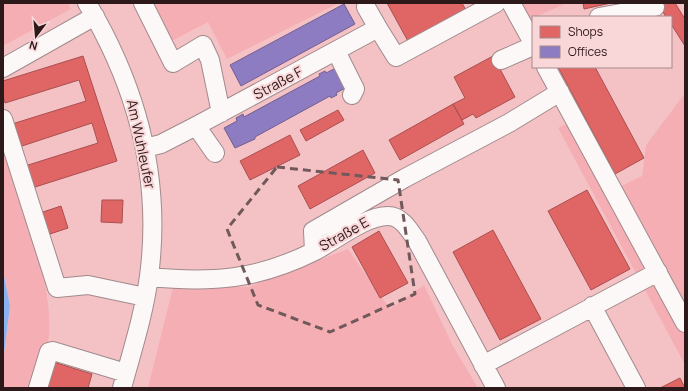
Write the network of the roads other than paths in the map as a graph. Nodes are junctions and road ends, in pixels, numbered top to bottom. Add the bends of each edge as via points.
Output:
1 (143, 3) edge
2 (511, 3) edge
3 (486, 5) edge
4 (366, 7) dead end
5 (655, 7) dead end
6 (91, 10) edge
7 (605, 16) edge
8 (378, 28) junction
9 (532, 38) edge
10 (336, 51) junction
11 (501, 60) dead end
12 (3, 68) edge
13 (547, 68) edge
14 (560, 92) junction
15 (352, 95) dead end
16 (221, 113) junction
17 (3, 119) edge
18 (196, 126) junction
19 (145, 148) junction
20 (215, 153) dead end
21 (314, 251) junction
22 (658, 272) junction
23 (149, 276) junction
24 (146, 297) junction
25 (592, 306) junction
26 (685, 323) edge
27 (484, 365) junction
28 (124, 380) edge
29 (38, 388) edge
30 (496, 388) edge
31 (636, 388) edge

1 - 16 street via 173,63 204,45 210,60
2 - 9 street
3 - 8 street via 396,57
4 - 8 street
5 - 7 street
6 - 12 street
6 - 19 street, Am Wuhleufer via 126,81
8 - 10 street, Straße F
9 - 11 street
10 - 15 street via 355,89
10 - 16 street, Straße F
13 - 14 street
14 - 21 street via 313,231
14 - 22 street
16 - 18 street, Straße F
17 - 24 street via 57,288 88,285
18 - 19 street, Straße F via 161,144
18 - 20 street
19 - 23 street, Am Wuhleufer via 152,188
21 - 23 street, Straße E via 271,270 246,276 214,280
21 - 27 street, Straße E via 373,218 390,216 403,222 417,241
22 - 25 street
22 - 26 street
23 - 24 street, Am Wuhleufer
24 - 28 street, Am Wuhleufer
25 - 27 street
25 - 31 street
27 - 30 street, Straße E
28 - 29 street via 53,351 49,352

